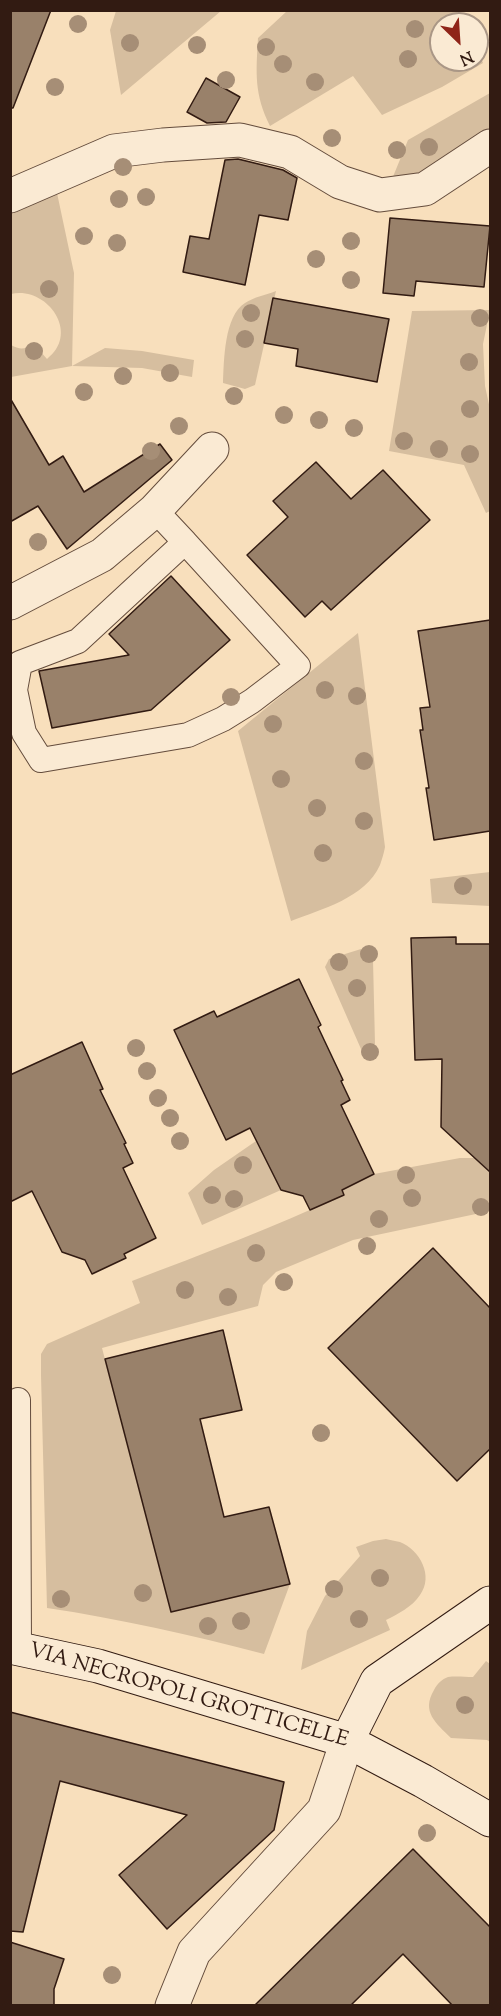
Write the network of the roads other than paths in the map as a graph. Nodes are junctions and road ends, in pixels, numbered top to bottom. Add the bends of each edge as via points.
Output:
1 (490, 146) edge
2 (10, 196) edge
3 (212, 449) dead end
4 (155, 510) junction
5 (185, 542) junction
6 (10, 603) edge
7 (18, 1400) dead end
8 (15, 1564) edge
9 (490, 1603) edge
10 (15, 1648) edge
11 (347, 1741) junction
12 (490, 1820) edge
13 (172, 2006) edge

1 - 2 street via 425,189 380,195 340,182 290,152 240,140 114,151
3 - 4 street
4 - 5 lane
4 - 6 street via 102,555
5 - 5 lane via 298,666 223,719 188,735 41,760 24,734 15,690 20,663 78,641
7 - 8 lane
8 - 10 lane
9 - 11 street via 377,1681
10 - 11 street, VIA NECROPOLI GROTTICELLE via 98,1666
11 - 12 street, VIA NECROPOLI GROTTICELLE
11 - 13 street via 324,1810 194,1952

